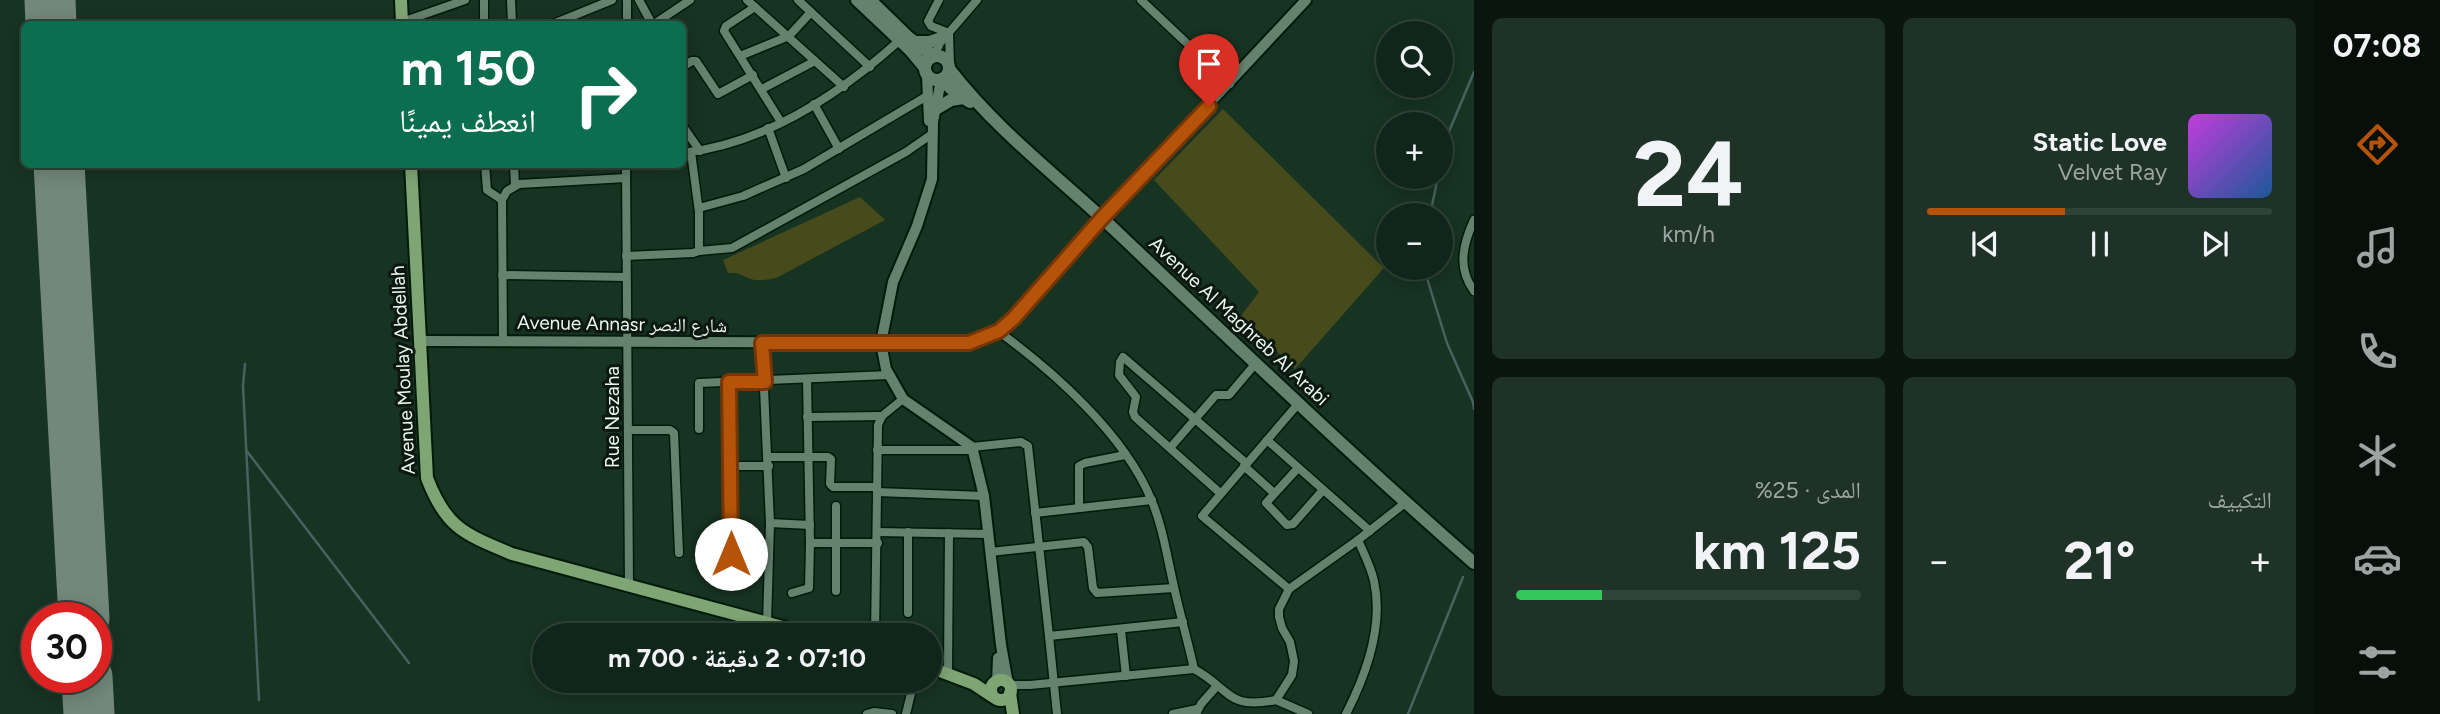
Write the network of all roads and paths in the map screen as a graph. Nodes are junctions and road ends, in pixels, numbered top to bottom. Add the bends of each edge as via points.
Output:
1 (401, 0) edge
2 (465, 0) edge
3 (484, 0) edge
4 (512, 0) edge
5 (612, 0) edge
6 (627, 0) edge
7 (639, 0) edge
8 (690, 0) edge
9 (747, 0) edge
10 (798, 0) edge
11 (857, 0) edge
12 (871, 0) edge
13 (939, 0) edge
14 (977, 0) edge
15 (1141, 0) edge
16 (1306, 0) edge
17 (755, 7) junction
18 (811, 12) junction
19 (402, 21) edge
20 (407, 21) edge
21 (484, 21) edge
22 (512, 21) edge
23 (560, 21) edge
24 (627, 21) edge
25 (651, 21) edge
26 (658, 21) edge
27 (947, 35) junction
28 (789, 36) junction
29 (900, 40) junction
30 (914, 42) junction
31 (740, 56) junction
32 (815, 61) junction
33 (930, 64) junction
34 (686, 65) edge
35 (870, 66) junction
36 (945, 74) junction
37 (753, 75) junction
38 (1230, 84) junction
39 (844, 87) junction
40 (762, 89) junction
41 (926, 96) junction
42 (963, 98) junction
43 (814, 104) junction
44 (979, 106) junction
45 (934, 110) junction
46 (781, 122) junction
47 (768, 128) junction
48 (932, 134) junction
49 (839, 149) junction
50 (691, 152) edge
51 (411, 168) edge
52 (485, 168) edge
53 (514, 168) edge
54 (626, 168) edge
55 (626, 178) junction
56 (786, 178) junction
57 (515, 185) junction
58 (502, 200) junction
59 (699, 208) junction
60 (1102, 218) junction
61 (1474, 220) edge
62 (699, 251) junction
63 (626, 256) junction
64 (502, 275) junction
65 (626, 277) junction
66 (1474, 291) edge
67 (999, 331) junction
68 (503, 340) junction
69 (421, 341) junction
70 (628, 342) junction
71 (762, 343) junction
72 (881, 343) junction
73 (1256, 363) junction
74 (889, 375) junction
75 (807, 379) junction
76 (729, 382) junction
77 (765, 382) junction
78 (903, 398) junction
79 (1298, 404) junction
80 (882, 416) junction
81 (807, 417) junction
82 (1196, 419) junction
83 (699, 429) dead end
84 (628, 430) junction
85 (1267, 440) junction
86 (972, 449) junction
87 (1170, 449) junction
88 (877, 450) junction
89 (1125, 455) junction
90 (807, 457) junction
91 (769, 461) junction
92 (1245, 464) junction
93 (731, 466) junction
94 (1298, 468) junction
95 (877, 489) junction
96 (1323, 490) junction
97 (1220, 493) junction
98 (1274, 493) junction
99 (984, 496) junction
100 (1152, 500) junction
101 (1405, 503) junction
102 (836, 506) dead end
103 (1079, 508) junction
104 (1035, 513) junction
105 (771, 523) junction
106 (810, 524) junction
107 (1370, 531) junction
108 (877, 532) junction
109 (908, 532) junction
110 (949, 533) junction
111 (988, 534) junction
112 (1358, 540) junction
113 (810, 543) junction
114 (836, 543) junction
115 (878, 543) junction
116 (1040, 547) junction
117 (990, 552) junction
118 (679, 554) dead end
119 (769, 558) junction
120 (1474, 564) edge
121 (629, 586) junction
122 (1174, 588) junction
123 (1289, 589) junction
124 (836, 591) dead end
125 (793, 593) dead end
126 (908, 613) dead end
127 (1183, 622) junction
128 (767, 623) joint
129 (875, 623) edge
130 (1121, 630) junction
131 (1049, 636) junction
132 (1194, 669) junction
133 (942, 671) edge
134 (951, 674) junction
135 (1126, 676) junction
136 (1054, 683) junction
137 (1005, 686) junction
138 (1216, 687) junction
139 (911, 693) edge
140 (994, 697) junction
141 (1276, 700) junction
142 (1196, 712) edge
143 (867, 714) edge
144 (892, 714) edge
145 (906, 714) edge
146 (1003, 714) edge
147 (1013, 714) edge
148 (1057, 714) edge
149 (1173, 714) edge
150 (1308, 714) edge
151 (1346, 714) edge

1 - 19 main road
2 - 20 street
3 - 21 street
4 - 22 street
5 - 23 street
6 - 24 street
7 - 25 street
8 - 26 street
9 - 17 street
10 - 18 street
11 - 29 main road
12 - 30 main road
13 - 27 street via 928,21
14 - 27 street
15 - 38 street
16 - 38 street, Avenue Annasr شارع النصر
17 - 28 street
17 - 31 street via 724,29
18 - 28 street
18 - 35 street
27 - 30 main road via 930,43
27 - 33 street
27 - 36 street
28 - 31 street
28 - 32 street
29 - 33 main road
29 - 35 street
30 - 33 main road
31 - 37 street
32 - 39 street
32 - 40 street
33 - 36 main road via 933,80
33 - 36 main road via 942,57
33 - 41 street
34 - 37 street via 696,61 718,94
35 - 39 street
36 - 42 main road, Avenue Al Maghreb Al Arabi
36 - 44 main road, Avenue Al Maghreb Al Arabi
36 - 45 street
37 - 40 street
38 - 60 street, Avenue Annasr شارع النصر
39 - 43 street
40 - 46 street
41 - 48 street
41 - 49 street
42 - 44 main road, Avenue Al Maghreb Al Arabi
42 - 45 main road
43 - 46 street
43 - 49 street
44 - 60 main road, Avenue Al Maghreb Al Arabi
45 - 48 street
46 - 47 street
47 - 50 street
47 - 56 street
48 - 62 street via 732,248
48 - 72 street via 932,178 926,203 892,282
49 - 56 street
50 - 59 street
51 - 69 main road, Avenue Moulay Abdellah
52 - 58 street via 486,190
53 - 57 street
54 - 55 street, Rue Nezaha
55 - 57 street
55 - 63 street, Rue Nezaha
56 - 59 street
57 - 58 street
58 - 64 street
59 - 62 street
60 - 67 street, Avenue Annasr شارع النصر
60 - 73 main road, Avenue Al Maghreb Al Arabi
61 - 66 street via 1464,242 1462,267
62 - 63 street
63 - 65 street, Rue Nezaha
64 - 65 street
64 - 68 street
65 - 70 street, Rue Nezaha
67 - 72 street, Avenue Annasr شارع النصر via 969,343
67 - 89 street via 1062,382
68 - 69 street, Avenue Annasr شارع النصر
68 - 70 street, Avenue Annasr شارع النصر
69 - 121 main road, Avenue Moulay Abdellah via 427,478 435,500 451,522 468,535 512,554
70 - 71 street, Avenue Annasr شارع النصر
70 - 84 street, Rue Nezaha
71 - 72 street, Avenue Annasr شارع النصر
71 - 77 street
72 - 74 street
73 - 79 main road, Avenue Al Maghreb Al Arabi
73 - 82 street via 1228,395 1216,395
74 - 75 street
74 - 78 street
75 - 77 street
75 - 81 street
76 - 77 street
76 - 83 street via 697,385
76 - 93 street
77 - 91 street
78 - 80 street
78 - 86 street
79 - 85 street
79 - 101 main road, Avenue Al Maghreb Al Arabi
80 - 81 street
80 - 88 street
81 - 90 street
82 - 87 street
82 - 87 street via 1123,357 1119,375 1136,397 1134,414
82 - 92 street
84 - 118 street via 674,433
84 - 121 street, Rue Nezaha
85 - 92 street
85 - 94 street
86 - 88 street
86 - 99 street
86 - 104 street via 1026,444
87 - 97 street
88 - 95 street
89 - 100 street
89 - 103 street via 1079,466
90 - 91 street
90 - 95 street via 830,458 833,487
90 - 106 street
91 - 93 street
91 - 105 street
92 - 97 street
92 - 98 street
93 - 119 street via 731,555
94 - 96 street
94 - 98 street
95 - 99 street
95 - 108 street
96 - 98 street via 1289,526 1266,505
96 - 107 street
97 - 123 street via 1204,512 1204,519
99 - 111 street
100 - 103 street
100 - 122 street
101 - 107 street
101 - 120 main road, Avenue Al Maghreb Al Arabi
102 - 114 street
103 - 104 street
104 - 116 street
105 - 106 street
105 - 119 street
106 - 113 street
107 - 112 street
108 - 109 street
108 - 115 street
109 - 110 street
109 - 126 street
110 - 111 street
110 - 134 street
111 - 117 street
112 - 123 street
112 - 151 street via 1374,581 1377,610 1369,660
113 - 114 street
113 - 125 street via 808,588
114 - 115 street
114 - 124 street
115 - 129 street
116 - 117 street
116 - 122 street via 1086,543 1097,593
116 - 131 street
117 - 137 street
119 - 128 street
121 - 128 main road, Avenue Moulay Abdellah
122 - 127 street
123 - 141 street via 1279,617 1294,661 1292,675
127 - 130 street
127 - 132 street
130 - 131 street
130 - 135 street
131 - 136 street
132 - 135 street
132 - 138 street
133 - 134 main road
134 - 137 main road via 973,675
134 - 140 main road
135 - 136 street
136 - 137 street
136 - 148 street
137 - 140 main road via 1004,699
137 - 147 main road
138 - 141 street via 1247,703
138 - 142 street
139 - 145 street
140 - 146 main road
141 - 150 street
142 - 149 street
143 - 144 street

